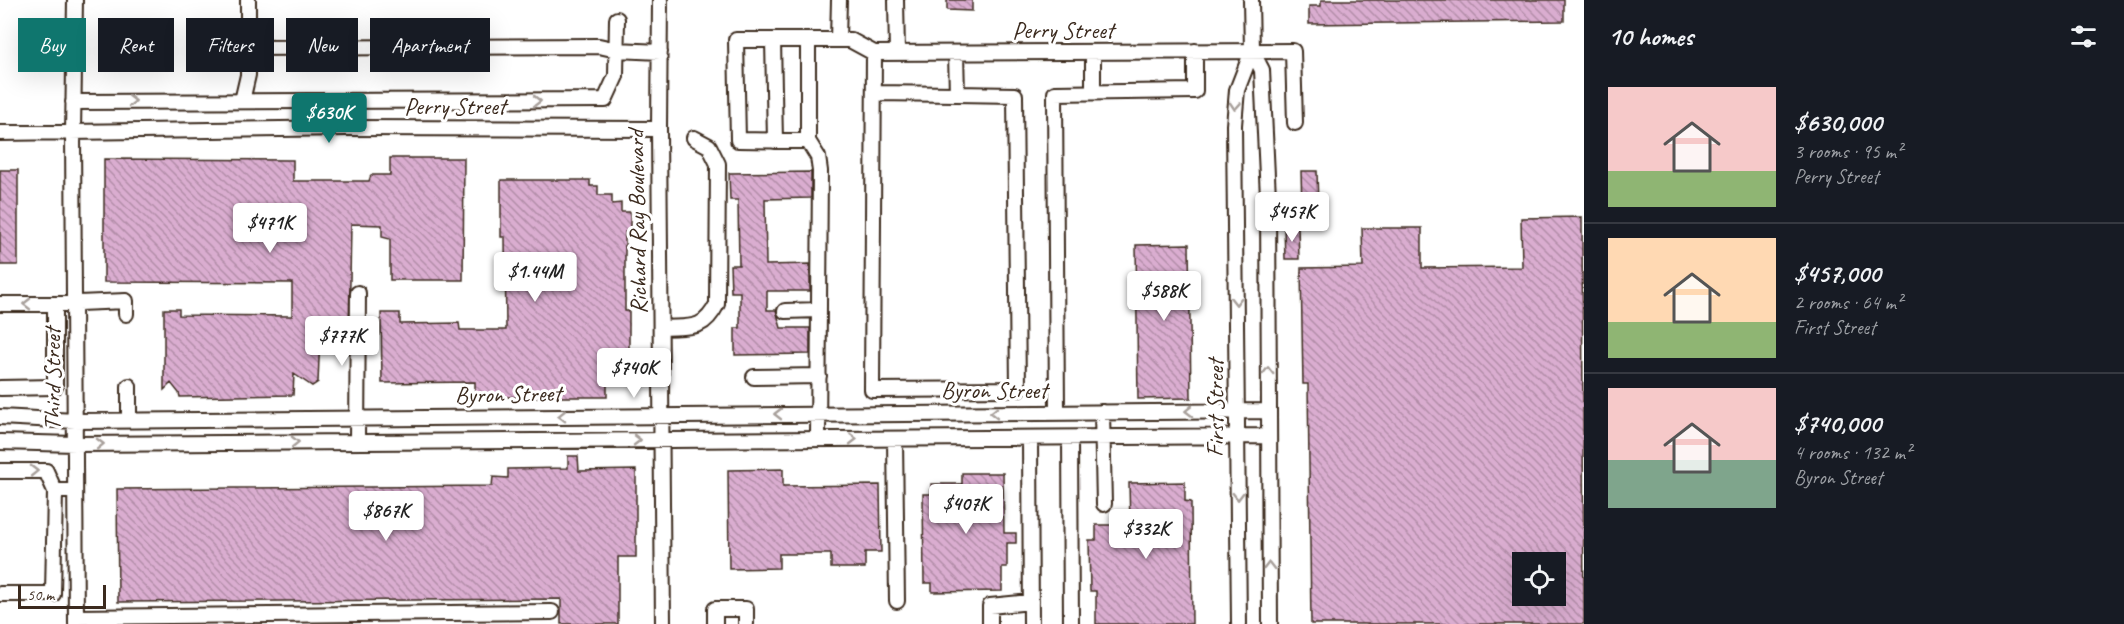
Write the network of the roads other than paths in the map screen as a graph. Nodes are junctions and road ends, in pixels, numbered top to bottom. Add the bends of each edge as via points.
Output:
1 (75, 0) edge
2 (248, 0) edge
3 (660, 0) edge
4 (839, 0) edge
5 (896, 0) edge
6 (1251, 0) edge
7 (248, 18) edge
8 (617, 19) dead end
9 (773, 40) junction
10 (808, 40) junction
11 (837, 40) junction
12 (274, 48) edge
13 (616, 50) junction
14 (1195, 51) junction
15 (1252, 51) junction
16 (660, 52) junction
17 (1093, 52) junction
18 (874, 53) junction
19 (897, 53) junction
20 (956, 53) junction
21 (248, 72) edge
22 (1093, 92) junction
23 (874, 93) junction
24 (957, 94) junction
25 (242, 101) junction
26 (73, 102) junction
27 (1295, 123) dead end
28 (658, 129) junction
29 (0, 133) edge
30 (73, 133) junction
31 (694, 138) dead end
32 (775, 141) junction
33 (808, 141) junction
34 (358, 292) dead end
35 (74, 302) junction
36 (0, 304) edge
37 (55, 304) junction
38 (819, 310) junction
39 (785, 311) dead end
40 (126, 314) dead end
41 (661, 328) junction
42 (753, 376) dead end
43 (819, 376) junction
44 (129, 386) dead end
45 (0, 388) edge
46 (1238, 411) junction
47 (1268, 411) junction
48 (1057, 412) junction
49 (1102, 412) junction
50 (818, 414) junction
51 (910, 414) junction
52 (662, 415) junction
53 (0, 417) edge
54 (499, 417) junction
55 (357, 418) junction
56 (136, 420) junction
57 (75, 421) junction
58 (1268, 436) junction
59 (1237, 437) junction
60 (911, 438) junction
61 (1030, 438) junction
62 (1070, 438) junction
63 (1103, 438) junction
64 (818, 439) junction
65 (895, 439) junction
66 (662, 440) junction
67 (357, 441) junction
68 (499, 441) junction
69 (0, 442) edge
70 (75, 444) junction
71 (143, 444) junction
72 (0, 471) edge
73 (55, 491) junction
74 (75, 491) junction
75 (1104, 504) dead end
76 (0, 594) edge
77 (897, 601) dead end
78 (1031, 602) junction
79 (552, 612) dead end
80 (76, 621) edge
81 (663, 624) edge
82 (715, 624) edge
83 (746, 624) edge
84 (990, 624) edge
85 (1031, 624) edge
86 (1071, 624) edge
87 (1239, 624) edge
88 (1270, 624) edge

1 - 26 street, Third Street
2 - 7 street
3 - 16 street, Richard Ray Boulevard
4 - 11 street
5 - 19 street
6 - 15 street, First Street
8 - 13 street
9 - 10 street
9 - 32 street
9 - 32 street via 736,40 738,140
10 - 11 street
10 - 33 street
11 - 18 street via 850,40
12 - 13 street via 599,46
13 - 16 street
25 -> 13 street via 605,100 616,76
14 - 15 street, Perry Street
14 - 17 street, Perry Street
14 - 22 street via 1195,91
15 - 27 street, Perry Street via 1293,51
15 -> 46 street, First Street via 1237,90 1234,125
47 -> 15 street, First Street via 1268,197 1262,70
16 - 28 street, Richard Ray Boulevard
17 - 20 street, Perry Street
17 - 22 street
18 - 19 street, Perry Street
18 - 23 street
19 - 20 street, Perry Street
20 - 24 street
21 - 25 street
22 - 48 street via 1055,93
23 - 24 street
23 - 24 street via 872,390 1018,389 1015,94
26 -> 25 street
26 - 30 street, Third Street
28 - 30 street, Perry Street via 346,128
28 - 41 street, Richard Ray Boulevard
29 - 30 street, Perry Street
30 - 35 street, Third Street
31 - 41 street via 709,146 718,164 717,304 709,320 696,326
32 - 33 street
33 - 38 street via 818,157 820,171
34 - 55 street
35 - 37 street
35 - 40 street via 126,301
35 - 57 street, Third Street
37 -> 36 street
37 - 45 street via 55,387
38 - 39 street
38 - 43 street
41 - 52 street, Richard Ray Boulevard
42 - 43 street
43 - 50 street
44 - 56 street
46 - 47 street, Byron Street
46 -> 49 street, Byron Street
46 - 59 street, First Street
47 - 58 street, First Street
48 - 49 street, Byron Street
48 -> 51 street, Byron Street
49 - 63 street
50 - 51 street, Byron Street
50 -> 52 street, Byron Street
50 - 64 street
51 - 60 street
52 -> 54 street, Byron Street
52 - 66 street, Richard Ray Boulevard
53 - 57 street, Byron Street
54 - 55 street, Byron Street
54 - 68 street
55 - 56 street, Byron Street
55 - 67 street
56 - 57 street, Byron Street
56 - 71 street
57 - 70 street, Third Street
58 - 59 street, Byron Street
88 -> 58 street, First Street
59 - 63 street, Byron Street
59 -> 87 street, First Street
60 - 61 street, Byron Street
60 - 65 street, Byron Street
61 - 62 street, Byron Street
61 - 78 street
62 - 63 street, Byron Street
62 - 86 street
63 - 75 street
64 -> 65 street, Byron Street
64 - 66 street, Byron Street
65 - 77 street
68 -> 66 street, Byron Street
66 - 81 street, Richard Ray Boulevard
67 - 68 street, Byron Street
71 -> 67 street, Byron Street
69 - 70 street, Byron Street
70 -> 71 street, Byron Street
70 - 74 street, Third Street
72 -> 73 street via 46,471
73 - 74 street
73 - 76 street via 53,594
74 - 80 street, Third Street
78 - 84 street via 990,606
78 - 85 street
79 - 80 street
82 - 83 street via 715,609 746,609

